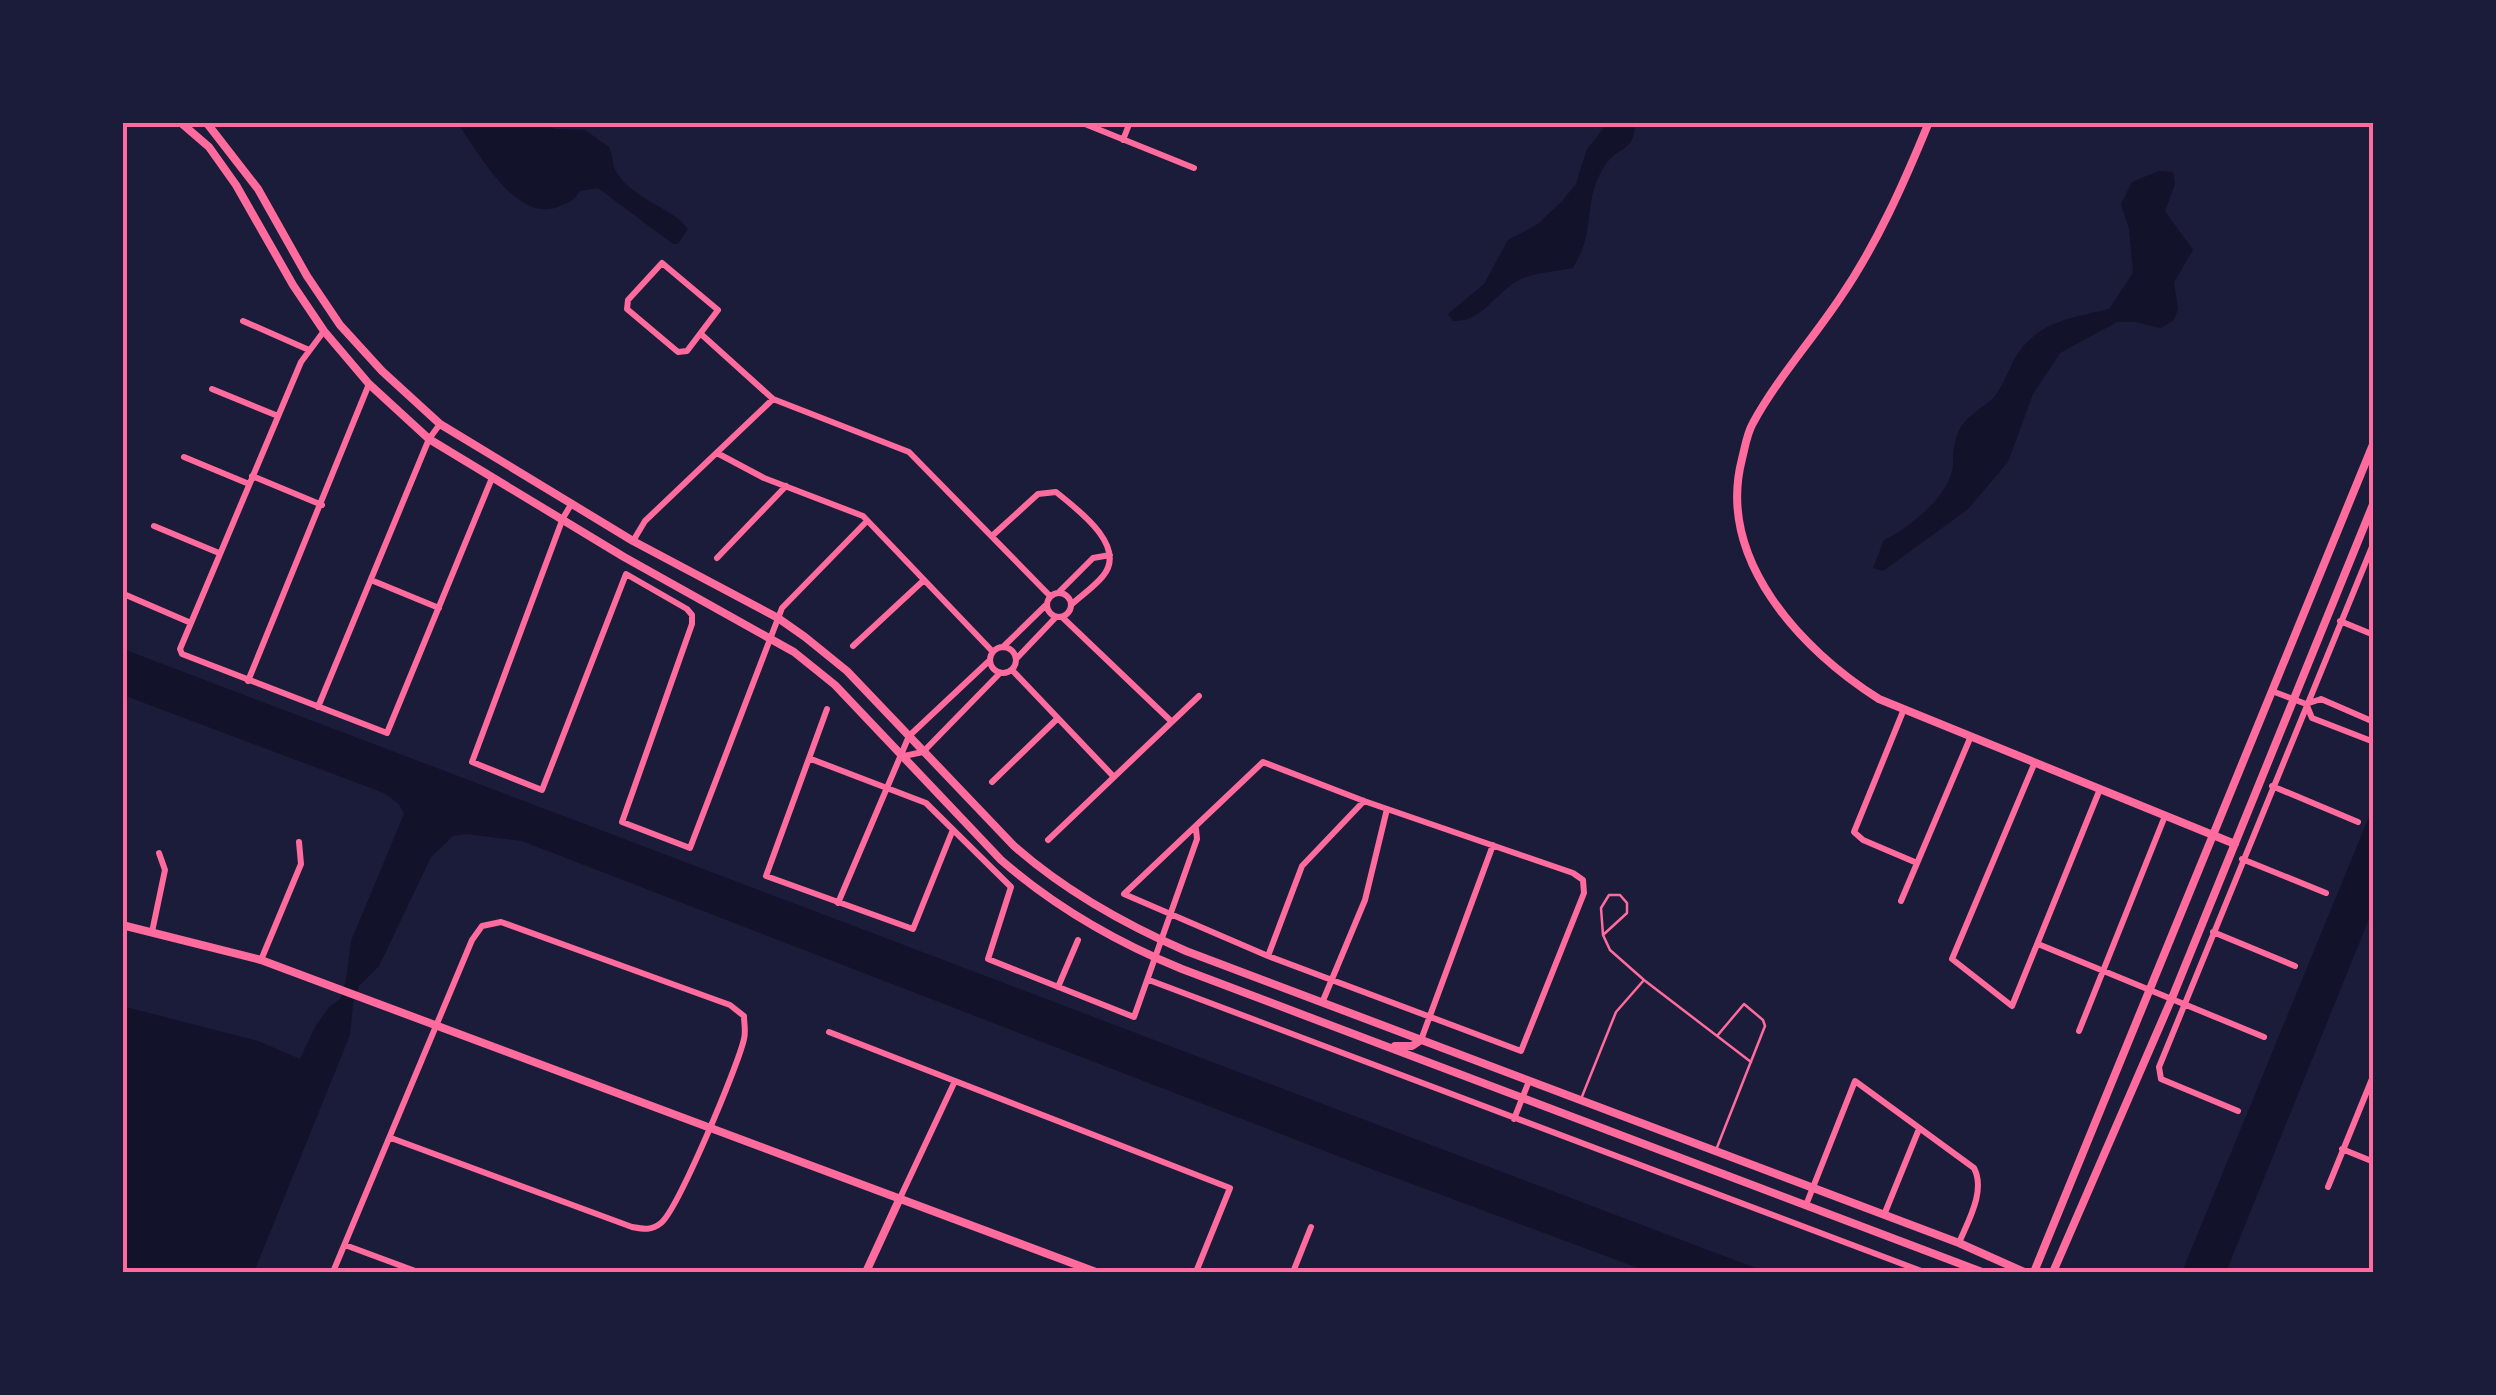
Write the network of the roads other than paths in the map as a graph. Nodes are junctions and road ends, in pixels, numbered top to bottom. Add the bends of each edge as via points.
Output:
1 (180, 122) edge
2 (206, 122) edge
3 (1080, 122) edge
4 (1130, 122) edge
5 (1928, 122) edge
6 (1123, 140) junction
7 (1194, 168) dead end
8 (243, 321) dead end
9 (324, 332) junction
10 (701, 334) junction
11 (308, 350) junction
12 (369, 384) junction
13 (212, 389) dead end
14 (773, 399) junction
15 (278, 416) junction
16 (440, 424) junction
17 (429, 439) junction
18 (2374, 442) edge
19 (717, 453) junction
20 (184, 457) dead end
21 (492, 478) junction
22 (250, 480) junction
23 (786, 486) junction
24 (573, 502) junction
25 (2374, 502) edge
26 (322, 505) junction
27 (563, 518) junction
28 (868, 521) junction
29 (154, 526) dead end
30 (992, 536) junction
31 (633, 540) junction
32 (2373, 547) edge
33 (220, 553) junction
34 (1110, 555) junction
35 (717, 558) dead end
36 (371, 580) junction
37 (924, 580) junction
38 (126, 594) dead end
39 (1052, 597) junction
40 (1072, 604) junction
41 (439, 608) junction
42 (1059, 617) junction
43 (778, 618) junction
44 (2340, 621) junction
45 (191, 622) junction
46 (2374, 635) edge
47 (770, 637) junction
48 (853, 646) dead end
49 (1003, 648) junction
50 (992, 656) junction
51 (1016, 659) junction
52 (1012, 670) junction
53 (1000, 673) junction
54 (248, 681) junction
55 (2272, 690) junction
56 (1199, 696) dead end
57 (2293, 700) junction
58 (2306, 704) junction
59 (318, 707) junction
60 (828, 709) dead end
61 (1904, 709) junction
62 (1057, 719) junction
63 (1172, 722) junction
64 (2374, 722) edge
65 (909, 736) junction
66 (1971, 736) junction
67 (2374, 742) edge
68 (924, 752) junction
69 (902, 756) junction
70 (811, 760) junction
71 (2035, 762) junction
72 (1114, 778) junction
73 (992, 782) dead end
74 (2272, 786) junction
75 (885, 787) junction
76 (2100, 789) junction
77 (1364, 802) junction
78 (1387, 809) junction
79 (2165, 816) junction
80 (2358, 822) dead end
81 (1196, 829) junction
82 (952, 832) junction
83 (2214, 835) junction
84 (1048, 840) dead end
85 (299, 842) dead end
86 (1493, 844) junction
87 (2235, 844) junction
88 (160, 853) dead end
89 (2242, 859) junction
90 (1917, 863) junction
91 (2326, 894) dead end
92 (1901, 902) dead end
93 (838, 903) junction
94 (1171, 917) junction
95 (122, 925) edge
96 (152, 932) junction
97 (2213, 932) junction
98 (1604, 935) junction
99 (1078, 940) dead end
100 (1162, 940) junction
101 (2038, 944) junction
102 (1268, 956) junction
103 (1156, 958) junction
104 (261, 960) junction
105 (2295, 966) dead end
106 (2104, 971) junction
107 (1330, 979) junction
108 (1149, 980) junction
109 (1644, 980) junction
110 (1058, 987) junction
111 (2151, 990) junction
112 (2172, 998) junction
113 (1322, 1002) junction
114 (2184, 1004) junction
115 (1429, 1018) junction
116 (437, 1026) junction
117 (2079, 1030) dead end
118 (829, 1032) dead end
119 (1717, 1036) junction
120 (2264, 1037) dead end
121 (1421, 1040) junction
122 (1385, 1046) junction
123 (1751, 1062) junction
124 (2374, 1074) edge
125 (955, 1081) junction
126 (1529, 1081) junction
127 (1522, 1098) junction
128 (1581, 1100) junction
129 (2238, 1111) dead end
130 (1514, 1119) junction
131 (710, 1126) junction
132 (1919, 1129) junction
133 (391, 1138) junction
134 (2342, 1150) junction
135 (1716, 1151) junction
136 (2374, 1162) edge
137 (2328, 1187) dead end
138 (1812, 1188) junction
139 (900, 1198) junction
140 (1806, 1205) junction
141 (1884, 1215) junction
142 (1311, 1226) dead end
143 (1959, 1244) junction
144 (345, 1245) junction
145 (334, 1272) edge
146 (418, 1272) edge
147 (866, 1272) edge
148 (1096, 1272) edge
149 (1196, 1272) edge
150 (1293, 1272) edge
151 (1924, 1272) edge
152 (1982, 1272) edge
153 (2024, 1272) edge
154 (2034, 1272) edge
155 (2053, 1272) edge

1 - 9 street via 227,172
2 - 16 street via 258,189 340,325
3 - 6 street
4 - 6 street
5 - 61 street via 1896,200 1842,296 1751,426 1736,498 1744,542 1772,600 1847,678
6 - 7 street
8 - 11 street
9 - 11 street
9 - 12 street
10 - 10 street via 678,352 627,309 658,265 666,264 717,307
10 - 14 street
11 - 15 street
12 - 17 street
12 - 26 street
13 - 15 street
14 - 19 street
14 - 30 street via 909,452
15 - 22 street
16 - 17 street
16 - 24 street
17 - 21 street
17 - 36 street
18 - 55 street
19 - 23 street
19 - 31 street via 645,520
20 - 22 street
21 - 27 street
21 - 41 street
22 - 26 street
22 - 33 street
23 - 28 street
23 - 35 street
24 - 27 street
24 - 31 street
25 - 57 street
26 - 54 street
27 - 47 street
27 - 47 street via 472,762 542,790 626,574 688,609 692,624 622,822 690,848
28 - 37 street
28 - 43 street
29 - 33 street
30 - 34 street via 1047,490 1100,534
30 - 39 street
31 - 43 street
32 - 44 street
33 - 45 street
34 - 39 street via 1094,558
34 - 40 street via 1106,573
36 - 41 street
36 - 59 street
37 - 48 street
37 - 50 street
38 - 45 street
39 - 40 street via 1070,598
39 - 42 street via 1049,612
39 - 49 street
40 - 42 street
41 - 59 street via 387,733
42 - 51 street
42 - 63 street
43 - 47 street
43 - 65 street via 848,671
44 - 46 street
44 - 58 street
45 - 54 street via 182,654
47 - 69 street via 835,685
49 - 50 street
49 - 51 street
50 - 53 street
50 - 65 street
51 - 52 street
52 - 53 street
52 - 62 street
53 - 68 street
54 - 59 street
55 - 57 street
55 - 83 street
56 - 63 street
57 - 58 street
57 - 87 street
58 - 64 street via 2321,699
58 - 67 street via 2312,718
58 - 74 street
60 - 70 street
61 - 66 street
61 - 90 street via 1854,832
62 - 72 street
62 - 73 street
63 - 72 street
65 - 68 street
65 - 69 street
66 - 71 street
66 - 90 street
68 - 69 street
68 - 100 street via 1040,869
69 - 75 street
69 - 103 street via 1028,884
70 - 75 street
70 - 93 street via 766,876
71 - 76 street
71 - 101 street via 1952,959 2012,1006
72 - 84 street
74 - 80 street
74 - 89 street
75 - 82 street via 926,803
75 - 93 street
76 - 79 street
76 - 101 street
77 - 78 street
77 - 81 street via 1263,762
77 - 102 street via 1302,866
78 - 86 street
78 - 107 street via 1364,900
79 - 83 street
79 - 106 street
81 - 94 street
81 - 94 street via 1124,894
82 - 93 street via 914,929
82 - 110 street via 1010,887 988,959
83 - 87 street
83 - 111 street
85 - 104 street via 301,864
86 - 115 street
86 - 115 street via 1574,874 1584,880 1584,893 1522,1051
87 - 112 street
88 - 96 street via 165,870
89 - 91 street
89 - 97 street
90 - 92 street
94 - 100 street
94 - 102 street
95 - 96 street
96 - 104 street
97 - 105 street
97 - 114 street
98 - 98 lane via 1627,913 1620,896 1602,903
98 - 109 lane via 1610,950
99 - 110 street
100 - 103 street
100 - 113 street
101 - 106 street
102 - 107 street
103 - 108 street
103 - 122 street
104 - 116 street
106 - 111 street
106 - 117 street
107 - 113 street
107 - 115 street
108 - 110 street via 1134,1017
108 - 130 street
109 - 119 lane
109 - 128 lane via 1616,1012
111 - 112 street
111 - 154 street
112 - 114 street
112 - 155 street
113 - 121 street
114 - 120 street
114 - 129 street via 2159,1067 2161,1080
115 - 121 street
116 - 131 street
116 - 131 street via 472,940 482,926 500,922 730,1005 744,1016 745,1037
116 - 133 street
118 - 125 street
119 - 123 lane
119 - 123 lane via 1744,1004 1765,1026
121 - 122 street
121 - 126 street
122 - 127 street
123 - 135 lane
124 - 134 street
125 - 139 street
125 - 149 street via 1230,1188
126 - 127 street
126 - 128 street
127 - 130 street
127 - 140 street
128 - 135 street
130 - 151 street
131 - 133 street via 670,1211 648,1230
131 - 139 street
132 - 138 street via 1855,1081
132 - 141 street
132 - 143 street via 1979,1178
133 - 144 street
134 - 136 street
134 - 137 street
135 - 138 street
138 - 140 street
138 - 141 street
139 - 147 street
139 - 148 street
140 - 152 street
141 - 143 street
142 - 150 street
143 - 153 street
144 - 145 street
144 - 146 street

